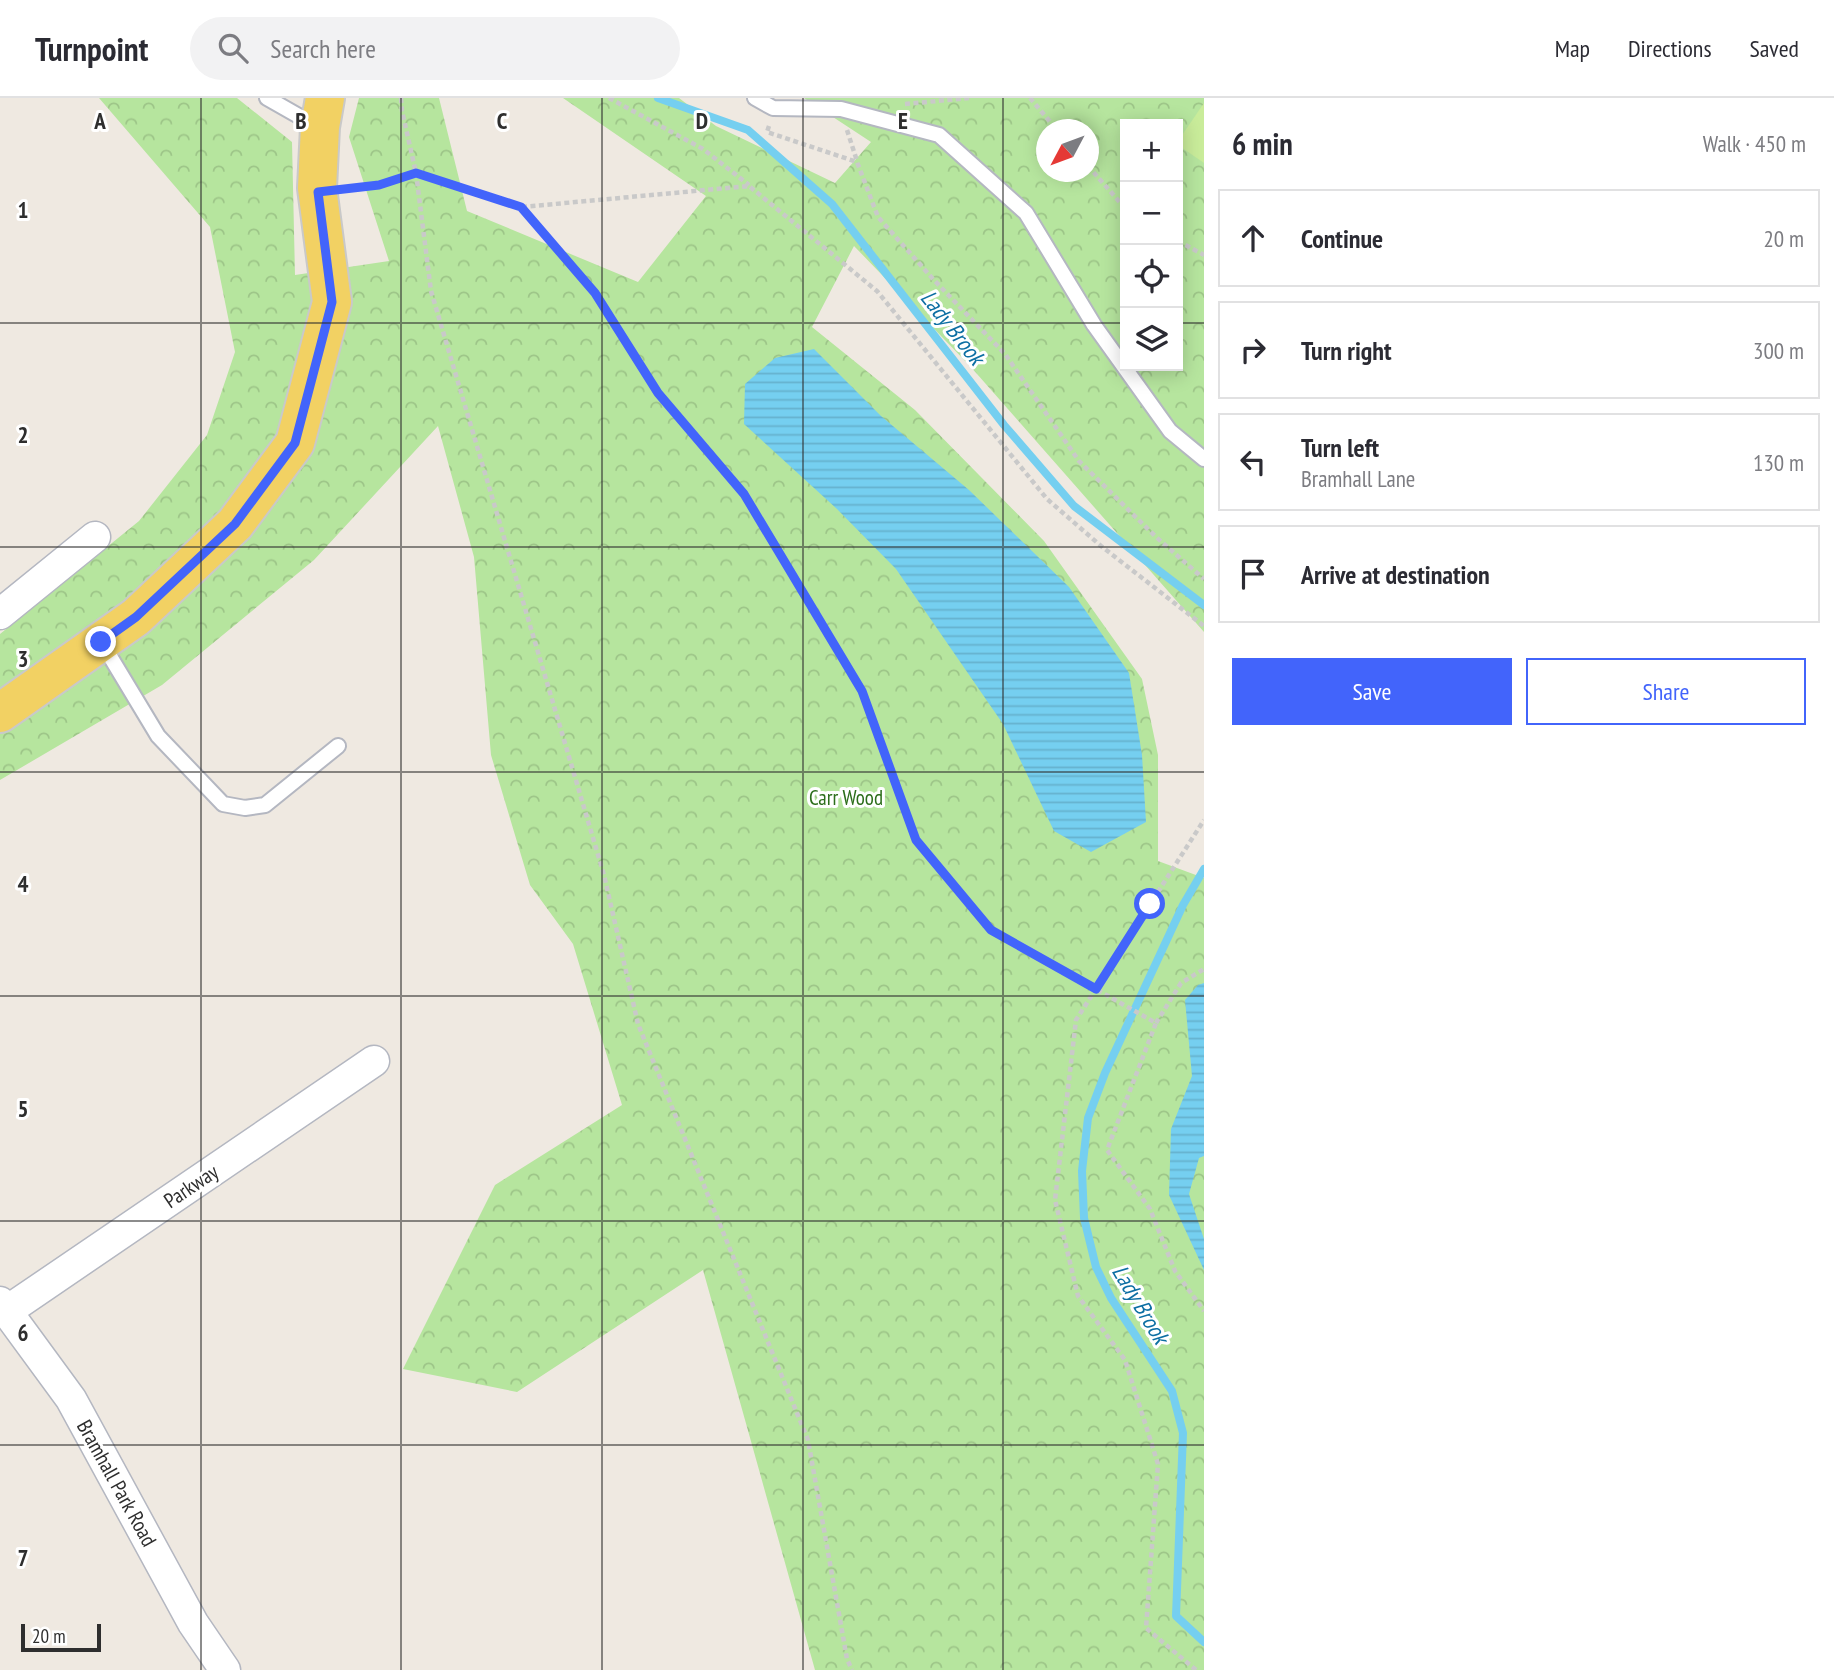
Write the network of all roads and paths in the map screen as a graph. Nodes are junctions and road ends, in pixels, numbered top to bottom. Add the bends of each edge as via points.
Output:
1 (267, 98) edge
2 (401, 98) edge
3 (609, 98) edge
4 (755, 98) edge
5 (1030, 98) edge
6 (773, 108) junction
7 (841, 109) junction
8 (322, 113) edge
9 (1048, 119) edge
10 (857, 162) junction
11 (416, 173) junction
12 (1099, 178) edge
13 (749, 186) junction
14 (318, 190) junction
15 (1120, 202) edge
16 (521, 207) junction
17 (1183, 244) edge
18 (1204, 255) edge
19 (1204, 459) edge
20 (95, 537) dead end
21 (1204, 579) edge
22 (0, 614) edge
23 (1204, 626) edge
24 (101, 642) junction
25 (0, 713) edge
26 (338, 747) dead end
27 (1204, 820) edge
28 (1204, 969) edge
29 (1096, 989) junction
30 (1156, 1023) junction
31 (374, 1061) dead end
32 (4, 1306) edge
33 (1204, 1311) edge
34 (225, 1670) edge
35 (852, 1670) edge
36 (1196, 1670) edge

1 - 8 lane
2 - 11 path
3 - 13 path via 703,149
4 - 6 lane
5 - 9 path
6 - 7 lane
6 - 10 path via 767,132
7 - 10 path
7 - 19 lane via 939,135 1026,213 1094,326 1147,400 1170,431
8 - 14 main road
10 - 21 path via 878,217 1005,354 1079,461
11 - 14 path via 379,185
11 - 16 path
11 - 35 path via 431,291 604,875 638,1024 808,1440
12 - 15 path
13 - 16 path
13 - 23 path via 877,290 1047,499
14 - 24 main road via 332,302 295,443 235,524 136,617
16 - 29 path via 595,293 658,393 744,494 862,691 916,840 991,930
17 - 18 path
20 - 22 street
24 - 25 main road
24 - 26 lane via 159,736 223,804 265,805
27 - 29 path
28 - 30 path via 1181,983
29 - 30 path
29 - 36 path via 1076,1020 1055,1200 1078,1296 1125,1360 1157,1464 1146,1628
30 - 33 path via 1107,1150 1150,1209 1175,1271
31 - 32 street, Parkway
32 - 34 street, Bramhall Park Road via 71,1399 193,1623

